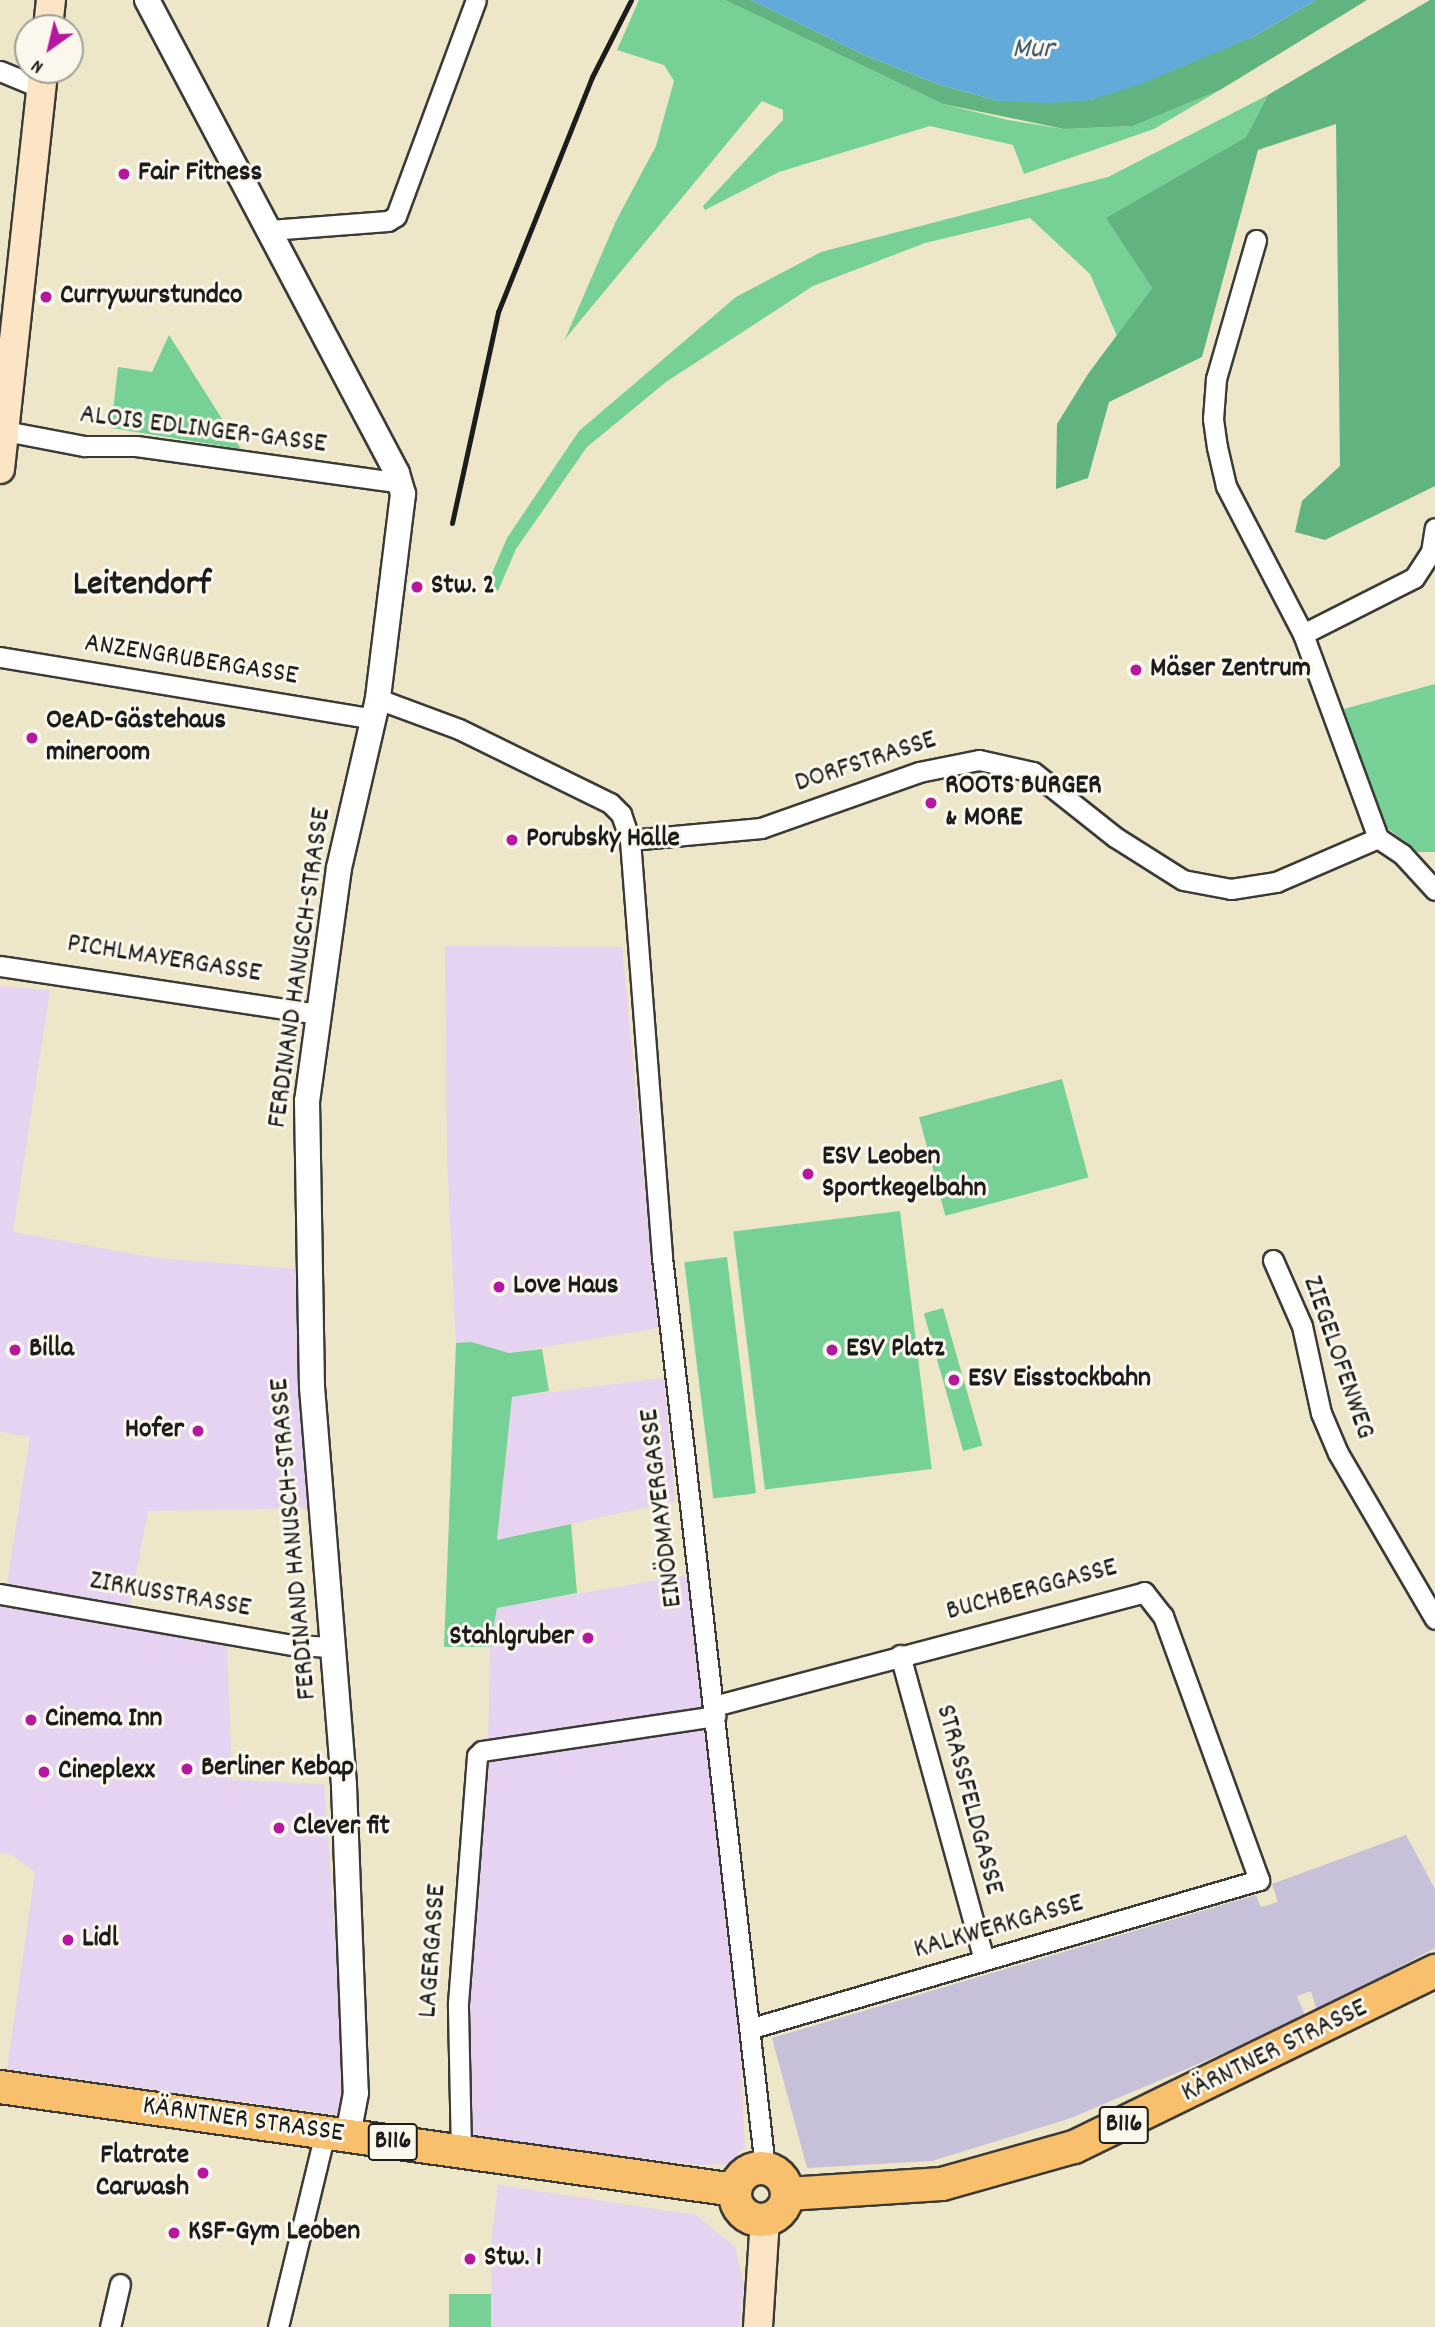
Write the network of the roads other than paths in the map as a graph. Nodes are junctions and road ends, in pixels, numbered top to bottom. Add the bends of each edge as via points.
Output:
1 (147, 0) edge
2 (476, 0) edge
3 (41, 84) edge
4 (270, 230) junction
5 (1256, 240) dead end
6 (2, 430) edge
7 (0, 469) edge
8 (401, 483) junction
9 (1435, 527) edge
10 (1303, 634) junction
11 (0, 657) edge
12 (376, 709) junction
13 (1378, 838) junction
14 (630, 840) junction
15 (1435, 890) edge
16 (0, 966) edge
17 (320, 1014) junction
18 (1273, 1261) dead end
19 (0, 1594) edge
20 (1435, 1619) edge
21 (332, 1647) junction
22 (900, 1655) junction
23 (715, 1711) junction
24 (478, 1754) joint
25 (1259, 1880) joint
26 (984, 1960) junction
27 (1435, 1971) edge
28 (752, 2028) junction
29 (0, 2087) edge
30 (336, 2134) junction
31 (461, 2152) junction
32 (765, 2168) junction
33 (735, 2190) junction
34 (788, 2194) junction
35 (765, 2220) junction
36 (120, 2284) dead end
37 (110, 2327) edge
38 (278, 2327) edge
39 (758, 2327) edge

1 - 4 street, FERDINAND HANUSCH-STRASSE
2 - 4 street via 396,216 388,221
3 - 6 main road
4 - 8 street, FERDINAND HANUSCH-STRASSE
5 - 10 street via 1216,379 1213,419 1226,486
6 - 7 main road
6 - 8 street, ALOIS EDLINGER-GASSE via 84,446 136,446
8 - 12 street, FERDINAND HANUSCH-STRASSE via 402,507
9 - 10 street via 1431,552 1414,578
10 - 13 street
11 - 12 street, ANZENGRUBERGASSE
12 - 14 street via 459,729 610,803 621,814
12 - 17 street, FERDINAND HANUSCH-STRASSE via 339,868
13 - 14 street, DORFSTRASSE via 1276,882 1231,889 1184,880 1115,837 1033,772 979,760 919,772 761,828
13 - 15 street via 1402,854
14 - 23 street, EINÖDMAYERGASSE via 662,1257
16 - 17 street, PICHLMAYERGASSE
17 - 21 street, FERDINAND HANUSCH-STRASSE via 307,1101 305,1184 316,1469
18 - 20 street, ZIEGELOFENWEG via 1302,1326 1321,1413 1338,1453
19 - 21 street, ZIRKUSSTRASSE via 293,1645
21 - 30 street, FERDINAND HANUSCH-STRASSE via 344,1775 356,2093
22 - 23 street, BUCHBERGGASSE
22 - 25 street, BUCHBERGGASSE via 1134,1592 1147,1594 1163,1616
22 - 26 street, STRASSFELDGASSE
23 - 24 street, BUCHBERGGASSE
23 - 28 street, EINÖDMAYERGASSE
24 - 31 street, LAGERGASSE via 463,1921 457,2062
25 - 26 street, KALKWERKGASSE
26 - 28 street, KALKWERKGASSE
27 - 34 main road, KÄRNTNER STRASSE / B116 via 1164,2107 1063,2151 942,2185
28 - 32 street, EINÖDMAYERGASSE
29 - 30 main road, KÄRNTNER STRASSE / B116
30 - 31 main road, KÄRNTNER STRASSE / B116
30 - 38 street
31 - 33 main road, KÄRNTNER STRASSE / B116
32 - 33 main road via 746,2173
32 - 34 main road via 781,2177
33 - 35 main road via 746,2216
34 - 35 main road via 783,2208
35 - 39 main road
36 - 37 street

